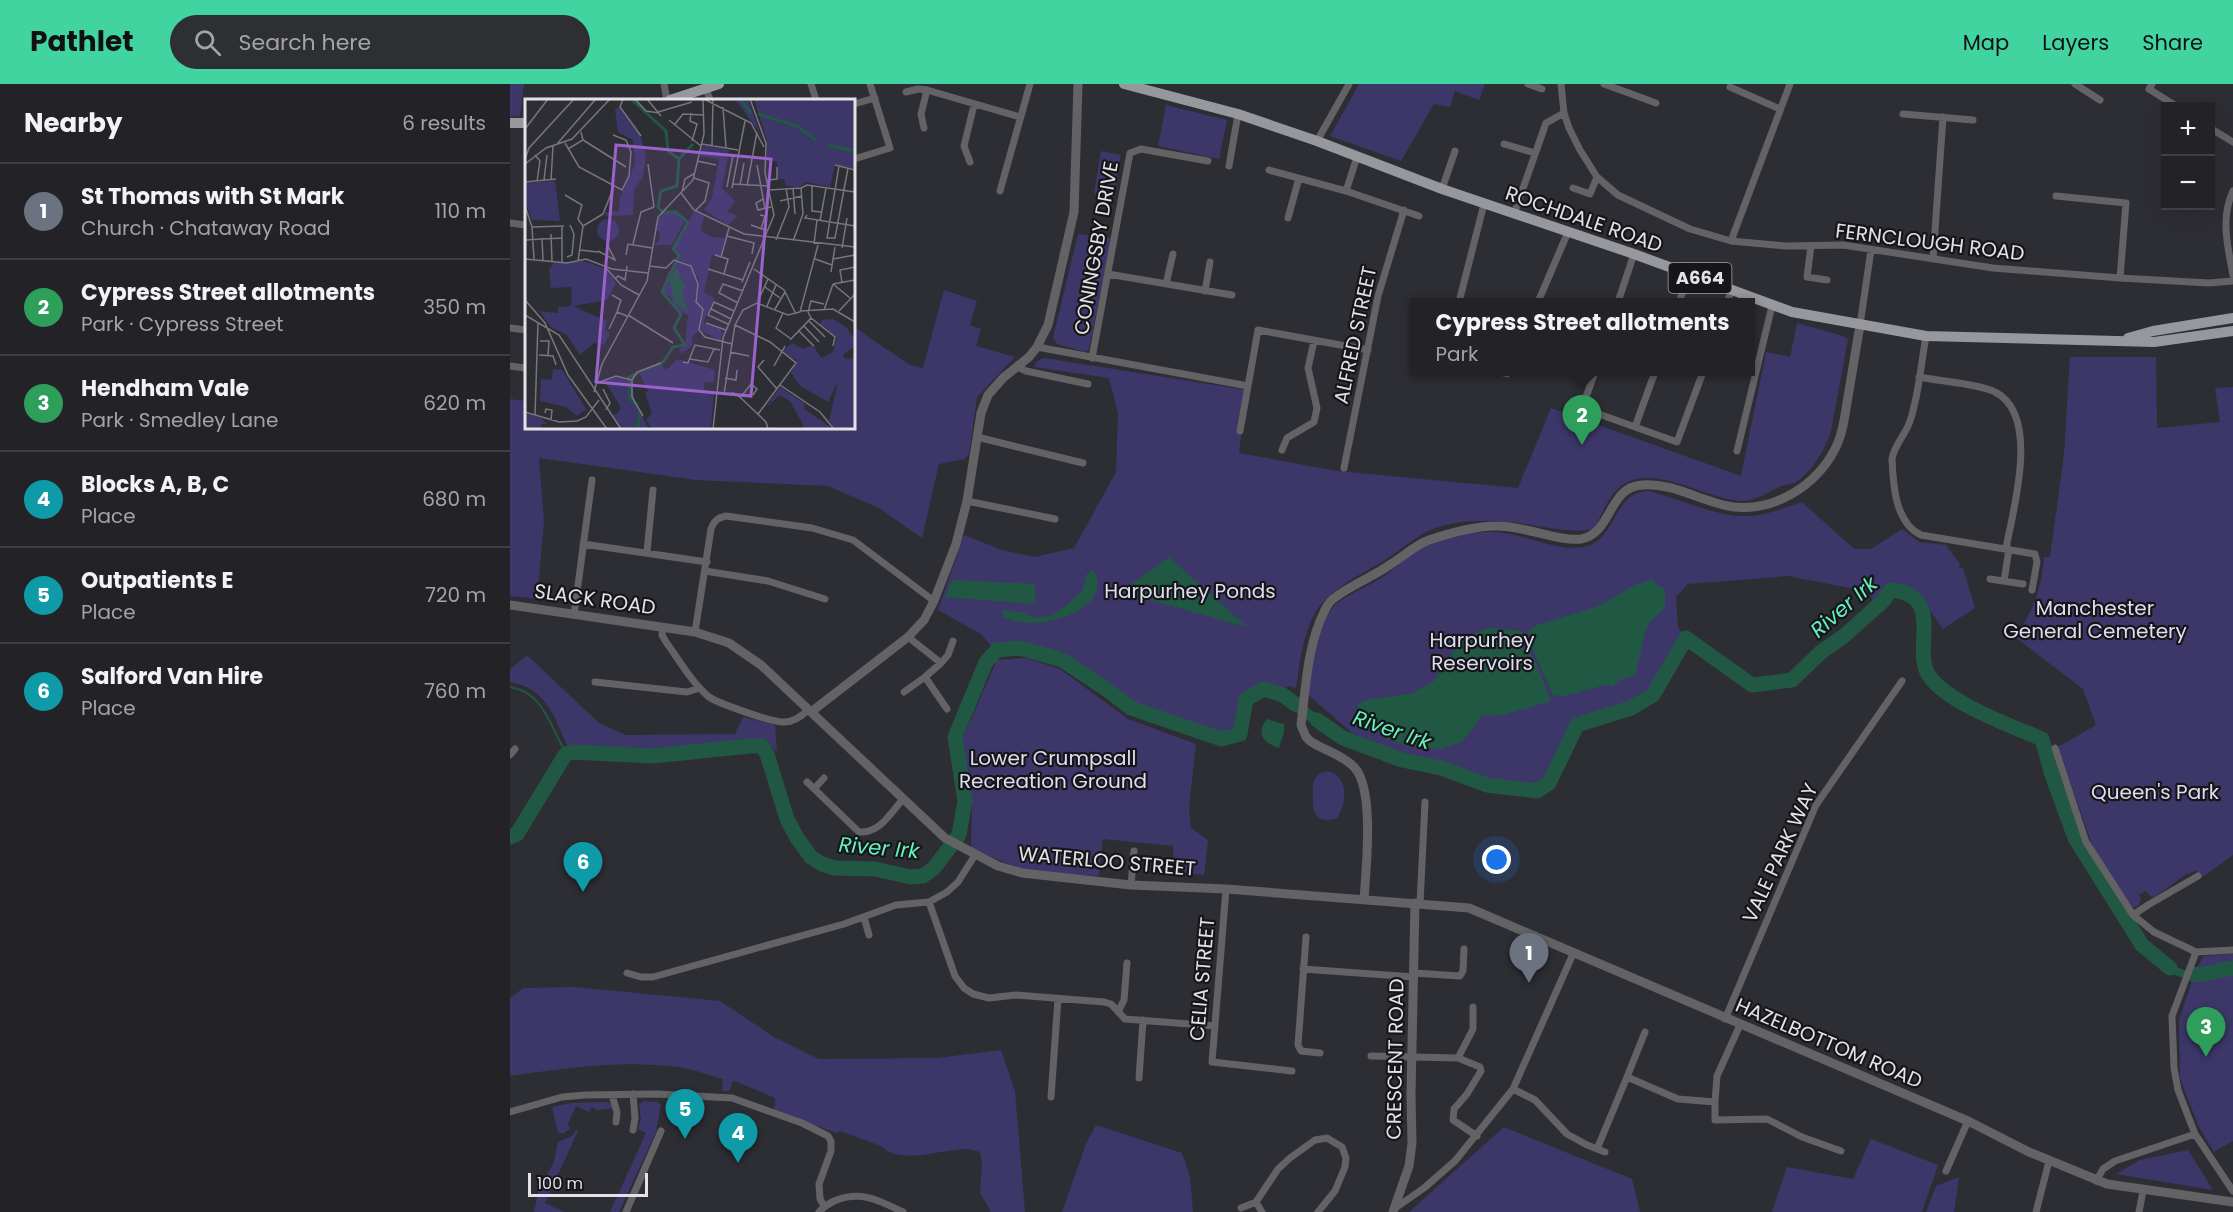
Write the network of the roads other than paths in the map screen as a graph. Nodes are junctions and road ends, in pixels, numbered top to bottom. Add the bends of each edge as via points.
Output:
1 (664, 84) edge
2 (719, 84) edge
3 (812, 84) edge
4 (870, 84) edge
5 (1030, 84) edge
6 (1078, 84) edge
7 (1124, 84) edge
8 (1349, 84) edge
9 (1528, 84) edge
10 (1561, 84) edge
11 (1604, 84) edge
12 (1790, 84) edge
13 (2075, 84) edge
14 (2152, 84) edge
15 (1730, 87) dead end
16 (706, 88) junction
17 (1158, 88) edge
18 (1542, 89) dead end
19 (927, 90) junction
20 (906, 92) dead end
21 (875, 98) junction
22 (669, 99) edge
23 (672, 99) edge
24 (710, 99) edge
25 (816, 99) edge
26 (2100, 99) dead end
27 (2170, 102) edge
28 (855, 104) edge
29 (1656, 104) dead end
30 (974, 105) junction
31 (1780, 108) junction
32 (1564, 112) junction
33 (1238, 114) junction
34 (1904, 114) dead end
35 (1020, 117) junction
36 (1944, 117) junction
37 (1973, 120) dead end
38 (924, 128) dead end
39 (2215, 131) edge
40 (1317, 141) junction
41 (2233, 142) edge
42 (1504, 144) dead end
43 (1455, 151) dead end
44 (1535, 153) junction
45 (1357, 157) junction
46 (855, 159) edge
47 (1208, 161) dead end
48 (970, 162) dead end
49 (1229, 166) dead end
50 (1269, 170) dead end
51 (1597, 177) junction
52 (1299, 178) junction
53 (1574, 188) dead end
54 (1442, 189) junction
55 (1000, 191) dead end
56 (1346, 191) junction
57 (2233, 191) edge
58 (2056, 196) dead end
59 (1484, 204) junction
60 (1404, 210) junction
61 (1514, 214) junction
62 (1419, 216) dead end
63 (1288, 218) dead end
64 (510, 223) edge
65 (525, 225) edge
66 (2229, 227) edge
67 (1568, 231) junction
68 (1731, 241) junction
69 (1811, 246) junction
70 (1871, 250) junction
71 (1173, 254) dead end
72 (1634, 254) junction
73 (1933, 259) junction
74 (1210, 262) dead end
75 (1108, 274) junction
76 (1689, 275) junction
77 (2233, 275) edge
78 (2120, 278) junction
79 (1827, 280) dead end
80 (2233, 281) edge
81 (1166, 284) junction
82 (1732, 289) junction
83 (1205, 291) junction
84 (1232, 295) dead end
85 (1460, 298) edge
86 (1540, 298) edge
87 (1620, 298) edge
88 (1681, 298) edge
89 (1729, 298) edge
90 (1753, 298) edge
91 (1755, 299) edge
92 (1772, 306) junction
93 (2233, 318) edge
94 (1860, 325) junction
95 (510, 328) edge
96 (525, 330) edge
97 (2233, 331) edge
98 (1926, 336) junction
99 (1314, 341) junction
100 (2113, 341) junction
101 (1037, 347) junction
102 (1368, 350) junction
103 (1092, 358) junction
104 (510, 366) edge
105 (1018, 367) junction
106 (525, 368) edge
107 (1594, 376) edge
108 (1654, 376) edge
109 (1702, 376) edge
110 (1918, 377) junction
111 (1088, 384) dead end
112 (1248, 386) junction
113 (1635, 427) junction
114 (1240, 431) dead end
115 (977, 437) junction
116 (1282, 450) dead end
117 (1737, 451) dead end
118 (1083, 463) dead end
119 (1344, 468) dead end
120 (592, 480) dead end
121 (653, 490) dead end
122 (967, 501) junction
123 (1055, 519) dead end
124 (583, 544) junction
125 (2008, 548) junction
126 (647, 552) junction
127 (706, 562) junction
128 (705, 571) junction
129 (1990, 579) dead end
130 (2004, 581) junction
131 (2023, 584) dead end
132 (2032, 590) dead end
133 (825, 599) dead end
134 (934, 601) junction
135 (510, 604) edge
136 (574, 615) junction
137 (663, 627) junction
138 (695, 632) junction
139 (908, 637) junction
140 (953, 641) dead end
141 (941, 663) junction
142 (925, 677) junction
143 (1902, 681) dead end
144 (595, 682) dead end
145 (700, 688) junction
146 (904, 692) dead end
147 (947, 709) dead end
148 (809, 711) junction
149 (2055, 748) dead end
150 (824, 778) dead end
151 (807, 782) dead end
152 (814, 789) junction
153 (903, 799) junction
154 (1425, 802) dead end
155 (1134, 851) dead end
156 (975, 855) junction
157 (2198, 876) dead end
158 (1131, 885) junction
159 (1226, 889) junction
160 (1364, 899) junction
161 (929, 902) junction
162 (1418, 903) junction
163 (2133, 915) junction
164 (864, 917) junction
165 (869, 935) dead end
166 (1306, 937) dead end
167 (1464, 949) dead end
168 (2233, 950) edge
169 (2196, 952) junction
170 (1574, 954) junction
171 (1127, 963) dead end
172 (1303, 969) junction
173 (627, 973) dead end
174 (1414, 975) junction
175 (1058, 999) junction
176 (1473, 1007) dead end
177 (1118, 1012) junction
178 (1725, 1019) junction
179 (1143, 1020) junction
180 (1740, 1025) junction
181 (1215, 1026) junction
182 (1645, 1032) dead end
183 (1320, 1053) dead end
184 (1371, 1056) dead end
185 (1411, 1058) junction
186 (1458, 1058) junction
187 (1212, 1062) junction
188 (1211, 1071) dead end
189 (1292, 1071) dead end
190 (1627, 1077) junction
191 (1139, 1078) dead end
192 (1513, 1089) junction
193 (633, 1094) junction
194 (612, 1095) junction
195 (1051, 1097) dead end
196 (1715, 1102) junction
197 (510, 1112) edge
198 (1968, 1121) junction
199 (615, 1122) dead end
200 (633, 1130) dead end
201 (661, 1131) dead end
202 (2195, 1134) junction
203 (1477, 1136) junction
204 (1597, 1149) junction
205 (1841, 1151) dead end
206 (1605, 1152) dead end
207 (2049, 1161) junction
208 (1946, 1171) dead end
209 (2096, 1180) junction
210 (2143, 1191) junction
211 (2233, 1191) edge
212 (1256, 1202) junction
213 (2233, 1202) edge
214 (1241, 1208) dead end
215 (821, 1209) edge
216 (1394, 1211) edge
217 (626, 1212) edge
218 (903, 1212) edge
219 (1262, 1212) edge
220 (1318, 1212) edge
221 (2036, 1212) edge
222 (2139, 1212) edge

1 - 22 street
2 - 16 main road
3 - 25 street
4 - 21 street
5 - 35 street
6 - 101 street via 1074,212 1048,325
7 - 17 main road, ROCHDALE ROAD / A664
8 - 40 street
9 - 18 street
10 - 32 street, FERNCLOUGH ROAD
11 - 29 street
12 - 31 street
13 - 26 street
14 - 27 street via 2149,89
15 - 31 street
16 - 23 main road
16 - 24 street
17 - 33 main road, ROCHDALE ROAD / A664
19 - 20 street
19 - 30 street
19 - 38 street via 921,114
21 - 28 street
21 - 46 street via 890,148
30 - 35 street
30 - 48 street via 964,146
31 - 68 street
32 - 44 street via 1546,123
32 - 51 street, FERNCLOUGH ROAD via 1575,141
33 - 40 main road, ROCHDALE ROAD / A664
33 - 49 street
34 - 36 street
35 - 55 street
36 - 37 street
36 - 73 street
39 - 41 street
40 - 45 main road, ROCHDALE ROAD / A664
42 - 44 street
43 - 54 street
44 - 61 street
45 - 54 main road, ROCHDALE ROAD / A664
45 - 56 street
47 - 75 street, CONINGSBY DRIVE via 1141,149 1130,153
50 - 52 street
51 - 53 street via 1590,194
51 - 68 street, FERNCLOUGH ROAD via 1618,195 1641,206 1690,229
52 - 56 street
52 - 63 street
54 - 59 main road, ROCHDALE ROAD / A664
56 - 60 street
57 - 66 street via 2227,209
58 - 78 street via 2126,203
59 - 61 main road, ROCHDALE ROAD / A664
59 - 85 street
60 - 62 street
60 - 102 street, ALFRED STREET via 1384,273
61 - 67 main road, ROCHDALE ROAD / A664
64 - 65 street
66 - 77 street
67 - 72 main road, ROCHDALE ROAD / A664
67 - 86 street
68 - 69 street, FERNCLOUGH ROAD
69 - 70 street, FERNCLOUGH ROAD via 1843,245
69 - 79 street via 1807,277
70 - 73 street, FERNCLOUGH ROAD
70 - 94 street
71 - 81 street
72 - 76 main road, ROCHDALE ROAD / A664
72 - 87 street
73 - 78 street, FERNCLOUGH ROAD
74 - 83 street
75 - 81 street
75 - 103 street, CONINGSBY DRIVE
76 - 82 main road, ROCHDALE ROAD / A664
76 - 88 street
78 - 80 street, FERNCLOUGH ROAD
81 - 83 street
82 - 89 street
82 - 90 main road, ROCHDALE ROAD / A664
83 - 84 street
91 - 92 main road, ROCHDALE ROAD / A664
92 - 94 main road, ROCHDALE ROAD / A664
92 - 117 street
93 - 100 main road, ROCHDALE ROAD / A664
94 - 98 main road, ROCHDALE ROAD / A664
94 - 160 street via 1835,449 1815,477 1790,496 1764,505 1736,507 1659,485 1640,484 1617,498 1591,536 1570,539 1520,527 1495,526 1460,531 1427,541 1332,600 1316,631 1301,725 1310,741 1351,764 1361,777 1368,839
95 - 96 street
97 - 100 main road, ROCHDALE ROAD / A664 via 2154,342
98 - 100 main road, ROCHDALE ROAD / A664
98 - 110 street
99 - 102 street
99 - 112 street via 1258,330
99 - 116 street via 1308,368 1316,395 1314,422 1287,438
101 - 103 street
101 - 105 street
102 - 119 street, ALFRED STREET
103 - 112 street
104 - 106 street
105 - 111 street
105 - 115 street via 988,395
107 - 113 street via 1582,408
108 - 113 street
109 - 113 street via 1677,442
110 - 125 street via 1990,390 2004,398 2013,411 2022,450
110 - 125 street via 1910,423 1892,459 1904,521 1921,535
112 - 114 street
115 - 118 street
115 - 122 street
120 - 124 street
121 - 126 street
122 - 123 street
122 - 134 street via 956,544
124 - 126 street
124 - 136 street
125 - 130 street
125 - 132 street via 2037,555
126 - 127 street
127 - 128 street
127 - 134 street via 711,529 718,518 812,528 853,540
128 - 133 street via 768,581
128 - 138 street
129 - 130 street
130 - 131 street
134 - 139 street via 924,620
135 - 136 street, SLACK ROAD
136 - 137 street, SLACK ROAD
137 - 138 street, WATERLOO STREET
137 - 145 street, SLACK ROAD via 666,642
138 - 148 street, WATERLOO STREET via 729,643 746,654
139 - 141 street
139 - 148 street
140 - 141 street
141 - 142 street
142 - 146 street
142 - 147 street
143 - 178 street, VALE PARK WAY via 1816,805
144 - 145 street via 687,692
145 - 148 street, SLACK ROAD via 710,698 778,722 793,720
148 - 153 street, WATERLOO STREET
149 - 163 street via 2086,842
150 - 152 street
151 - 152 street
152 - 153 street via 859,832 877,829
153 - 156 street, WATERLOO STREET via 945,838
154 - 162 street
155 - 158 street
156 - 158 street, WATERLOO STREET via 1022,873
156 - 161 street via 958,882
157 - 163 street
158 - 159 street, WATERLOO STREET
159 - 160 street, WATERLOO STREET
159 - 181 street, CELIA STREET
160 - 162 street, WATERLOO STREET
161 - 164 street via 896,905
161 - 175 street via 955,976 964,988 982,997
162 - 170 street, HAZELBOTTOM ROAD via 1481,912
162 - 174 street, CRESCENT ROAD
163 - 169 street via 2154,933
164 - 165 street
164 - 173 street via 653,977
166 - 172 street
167 - 174 street via 1460,975
168 - 169 street
169 - 202 street via 2172,1016 2178,1090
170 - 178 street, HAZELBOTTOM ROAD
170 - 192 street
171 - 177 street via 1124,1000
172 - 174 street
172 - 183 street via 1298,1045 1301,1051
174 - 185 street, CRESCENT ROAD
175 - 177 street via 1108,1003
175 - 195 street
176 - 186 street via 1473,1029
177 - 179 street via 1125,1019
178 - 180 street, HAZELBOTTOM ROAD
179 - 181 street
179 - 191 street
180 - 196 street via 1717,1076
180 - 198 street, HAZELBOTTOM ROAD
181 - 187 street, CELIA STREET
182 - 190 street
184 - 185 street
185 - 186 street
185 - 216 street, CRESCENT ROAD via 1412,1143
186 - 203 street via 1481,1071 1454,1108 1453,1119
187 - 188 street
187 - 189 street, CELIA STREET
190 - 196 street via 1677,1099
190 - 204 street
192 - 203 street
192 - 204 street via 1535,1100 1567,1134
193 - 194 street
193 - 200 street
193 - 215 street via 732,1098 822,1132 830,1139 831,1151 819,1184
194 - 197 street via 562,1097
194 - 199 street via 617,1112
196 - 205 street via 1715,1120 1767,1119
198 - 207 street, HAZELBOTTOM ROAD
198 - 208 street
201 - 217 street
202 - 209 street via 2115,1161
202 - 211 street
203 - 216 street via 1455,1161
204 - 206 street
207 - 209 street, HAZELBOTTOM ROAD
207 - 221 street
209 - 210 street, HAZELBOTTOM ROAD
210 - 213 street, HAZELBOTTOM ROAD
210 - 222 street
212 - 214 street
212 - 219 street
212 - 220 street via 1290,1158 1315,1140 1326,1138 1342,1147 1346,1162 1335,1191
215 - 218 street via 858,1195

